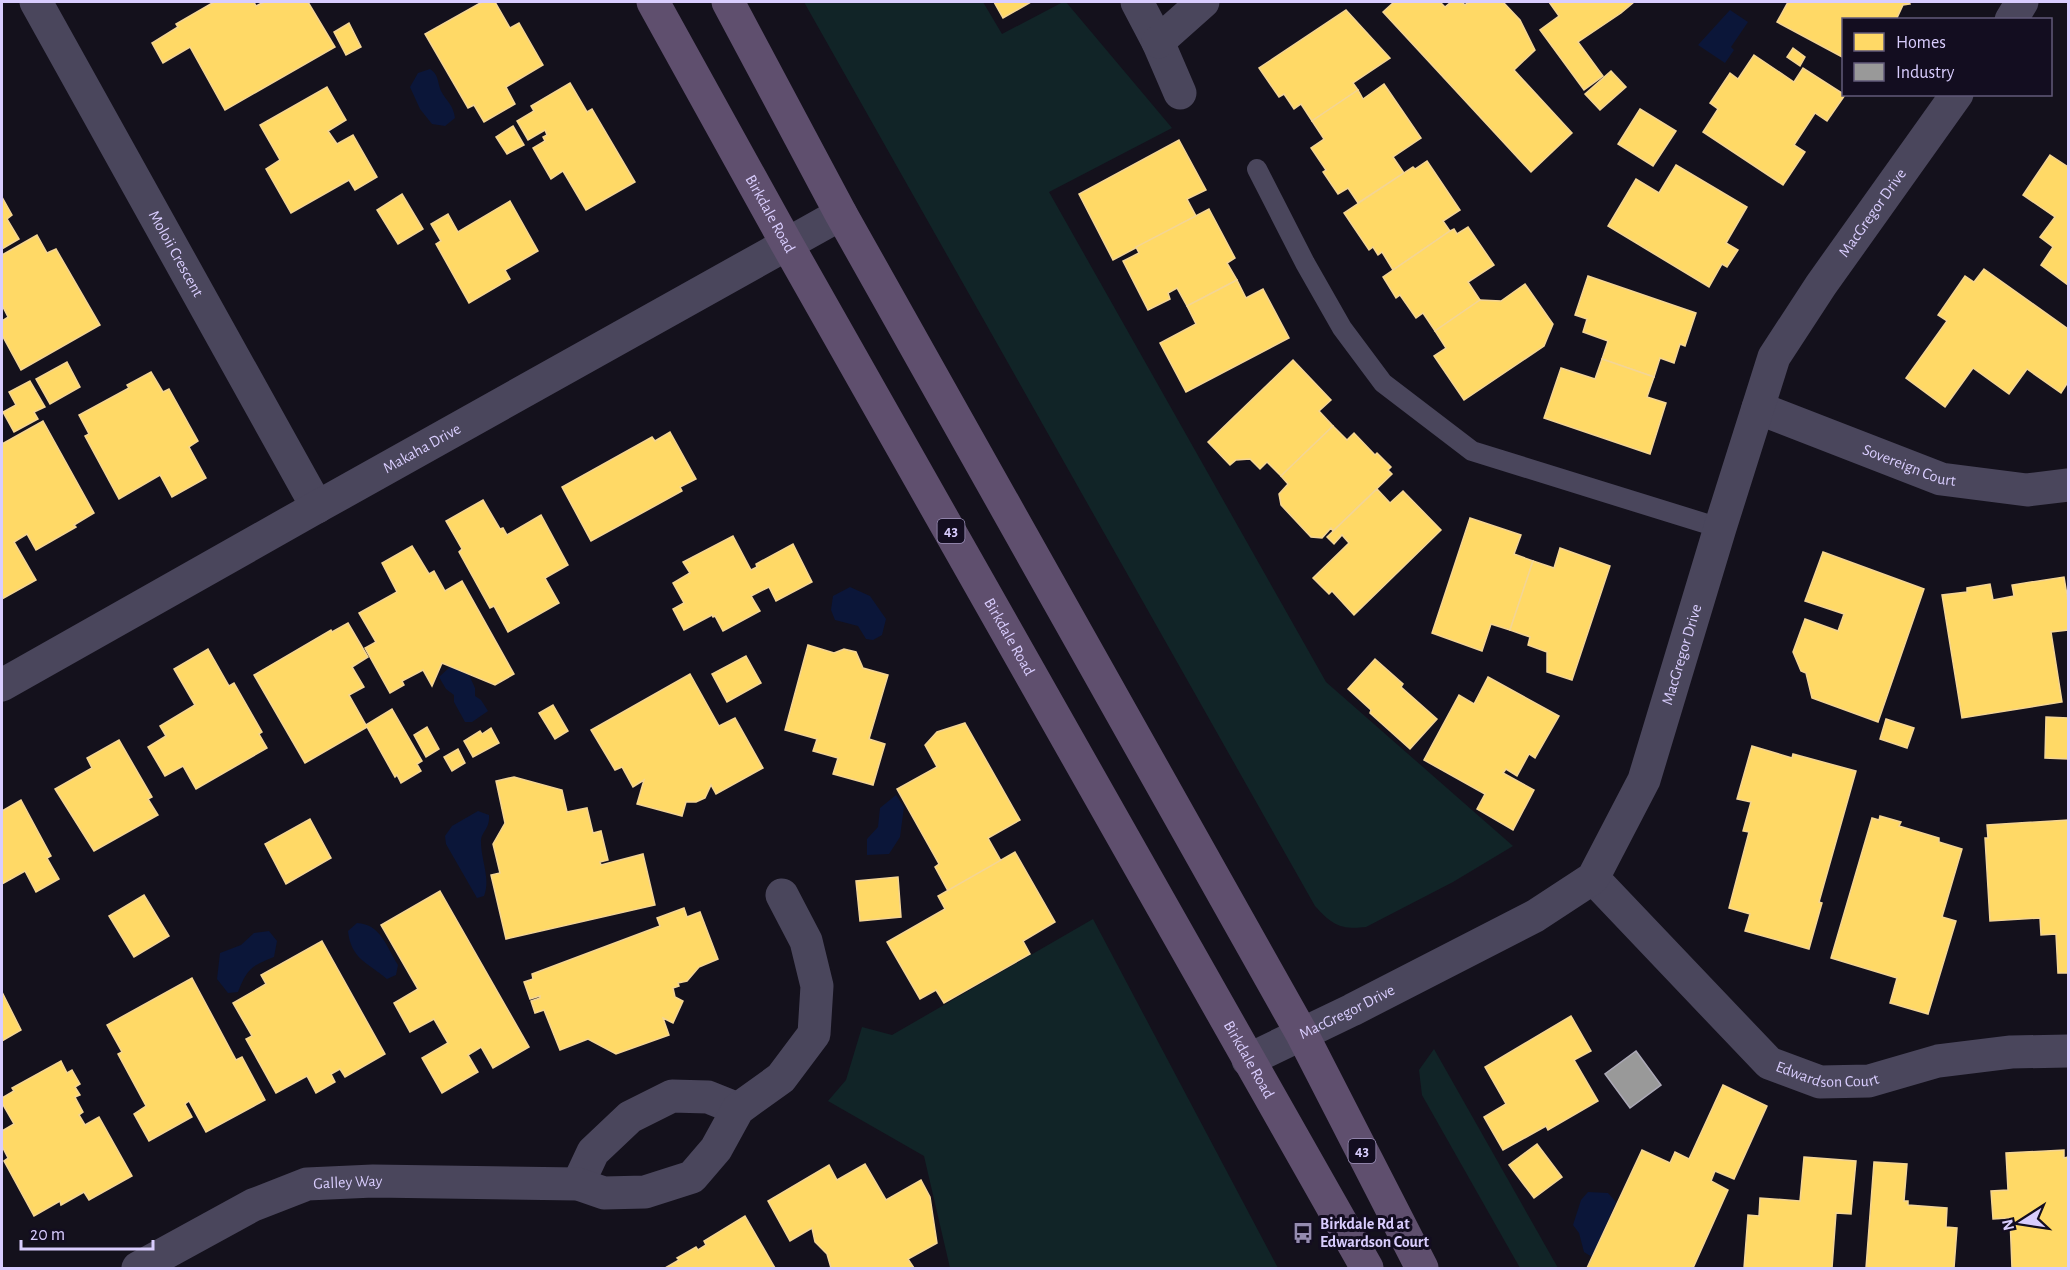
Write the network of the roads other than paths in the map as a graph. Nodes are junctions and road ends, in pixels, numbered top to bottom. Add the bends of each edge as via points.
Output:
1 (36, 2) edge
2 (653, 2) edge
3 (728, 2) edge
4 (1137, 2) edge
5 (1203, 2) edge
6 (2022, 2) edge
7 (2012, 18) edge
8 (1158, 42) junction
9 (1180, 93) dead end
10 (1957, 96) edge
11 (1257, 169) dead end
12 (842, 214) junction
13 (788, 244) junction
14 (1758, 408) junction
15 (2068, 485) edge
16 (317, 507) junction
17 (1720, 528) junction
18 (2, 685) edge
19 (1593, 878) junction
20 (782, 895) dead end
21 (1302, 1034) junction
22 (2068, 1051) edge
23 (1248, 1060) junction
24 (738, 1109) junction
25 (578, 1184) junction
26 (138, 1269) edge
27 (1368, 1269) edge
28 (1422, 1269) edge

1 - 16 street, Moloii Crescent
2 - 13 main road, Birkdale Road / 43
3 - 12 main road, 43
4 - 8 street
5 - 8 street
6 - 7 street
8 - 9 street
10 - 14 street, MacGregor Drive via 1774,357
11 - 17 lane via 1342,328 1392,390 1472,451
12 - 13 street, Makaha Drive
12 - 21 main road, 43
13 - 16 street, Makaha Drive
13 - 23 main road, Birkdale Road / 43
14 - 15 street, Sovereign Court via 1941,479 2026,490
14 - 17 street, MacGregor Drive
16 - 18 street, Makaha Drive
17 - 19 street, MacGregor Drive via 1644,780
19 - 21 street, MacGregor Drive via 1535,916
19 - 22 street, Edwardson Court via 1768,1063 1820,1083 1869,1081 1938,1061 2011,1052
20 - 24 street, Galley Way via 806,941 817,986 814,1034 781,1078
21 - 23 street, MacGregor Drive
21 - 28 main road, 43
23 - 27 main road, Birkdale Road / 43
24 - 25 street, Galley Way via 716,1149 692,1177 645,1192 604,1192
24 - 25 street via 708,1097 672,1096 630,1117 593,1152
25 - 26 street, Galley Way via 373,1181 307,1185 253,1205

